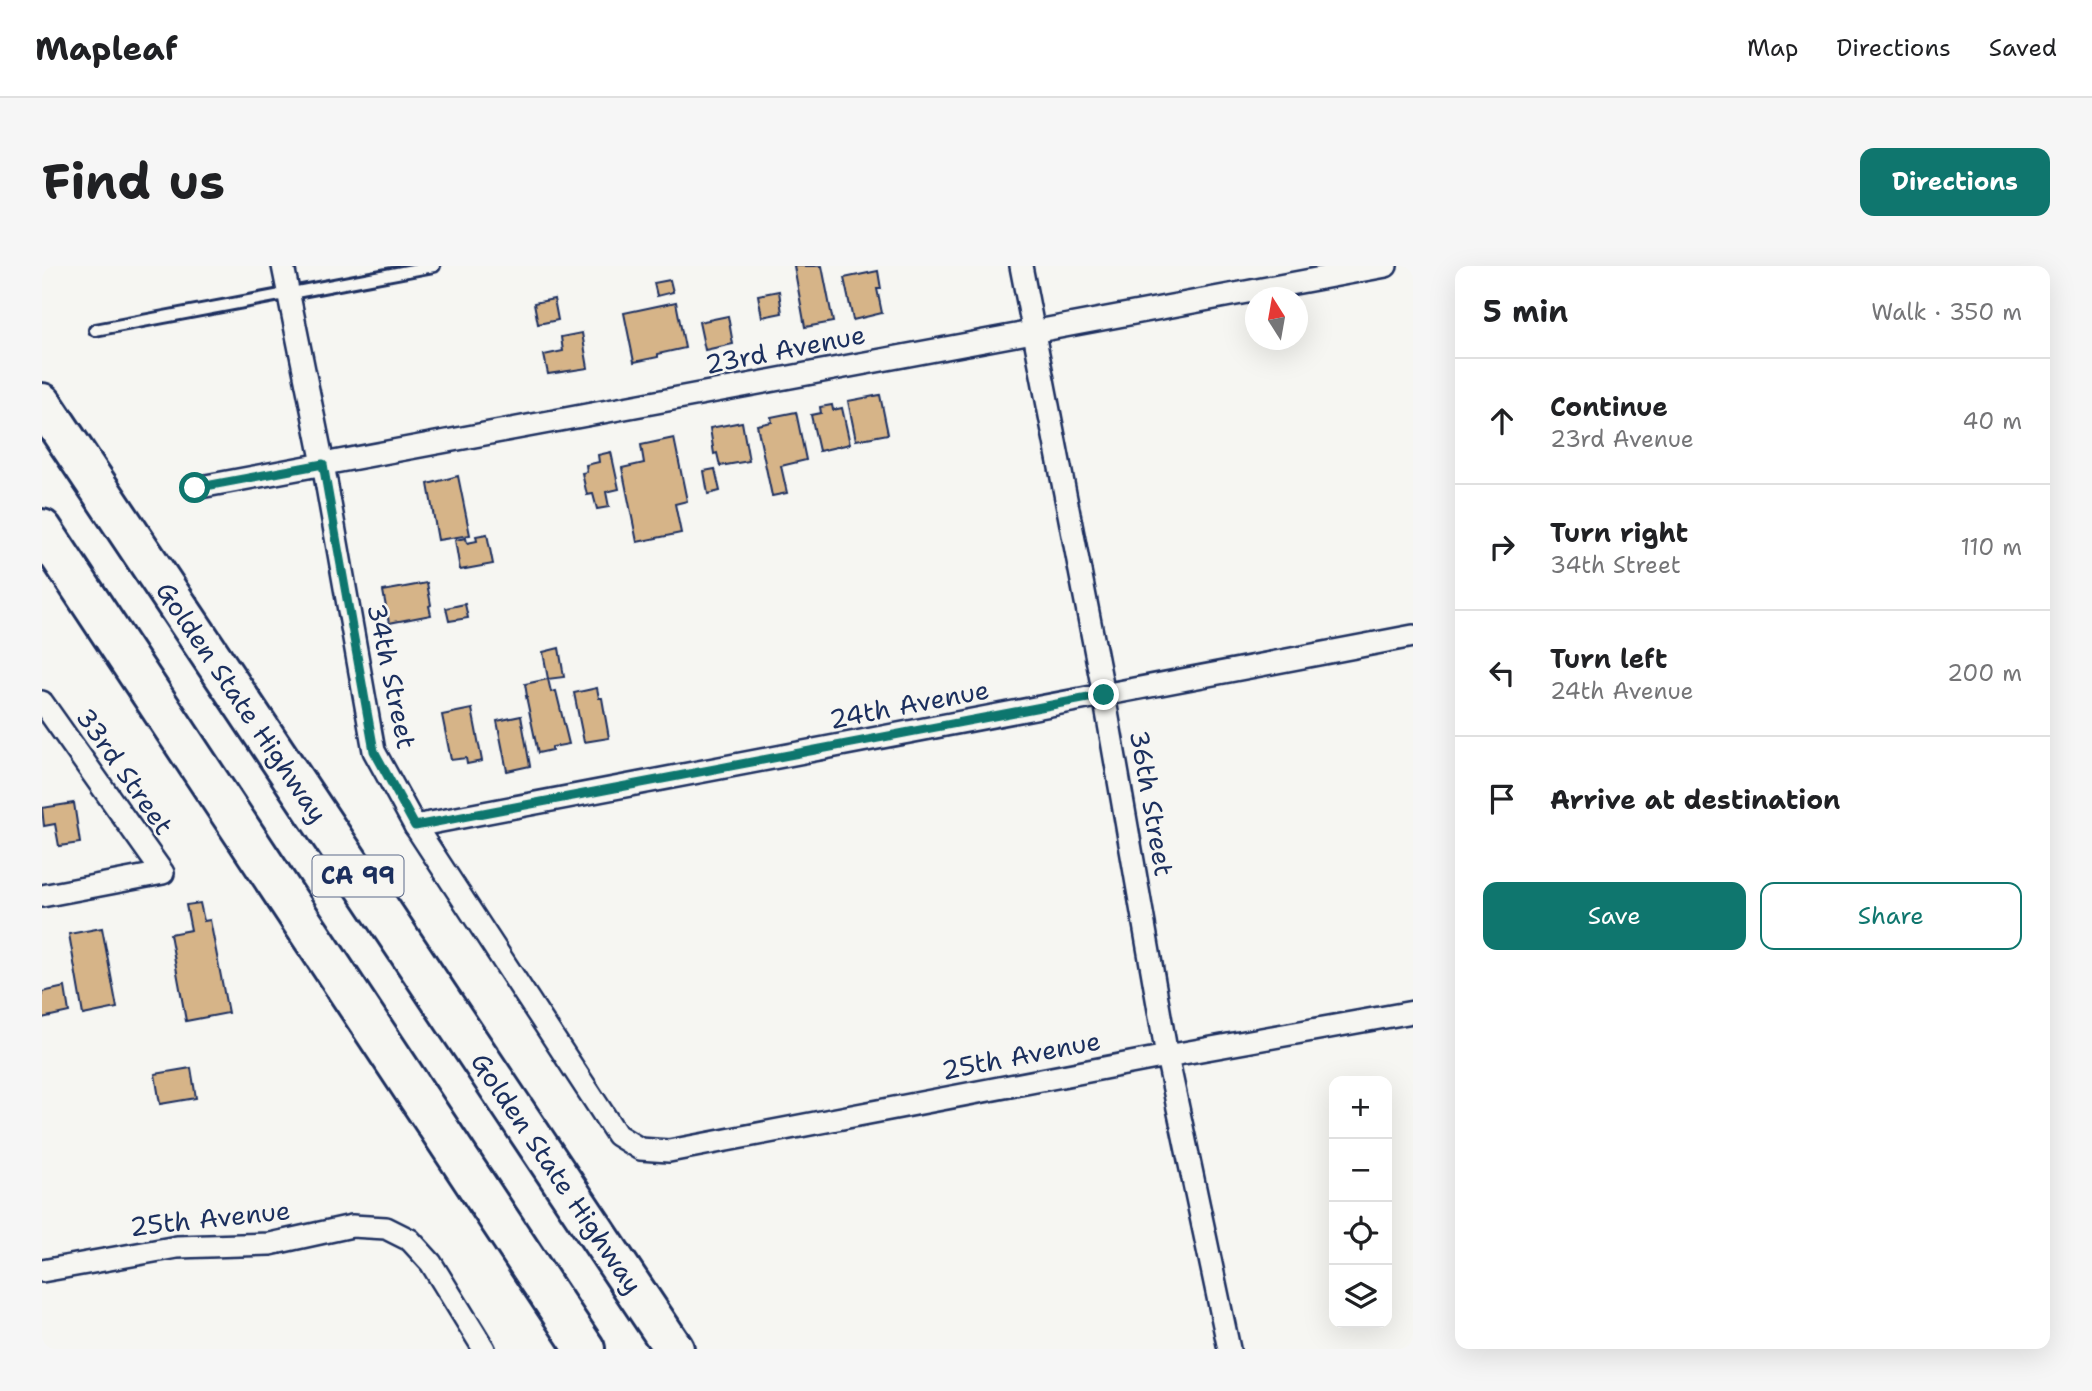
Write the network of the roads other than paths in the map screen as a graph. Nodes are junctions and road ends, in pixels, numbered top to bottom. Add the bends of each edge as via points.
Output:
1 (283, 266) edge
2 (434, 266) edge
3 (1021, 266) edge
4 (1386, 266) edge
5 (289, 293) junction
6 (95, 330) dead end
7 (1034, 331) junction
8 (42, 403) edge
9 (323, 464) junction
10 (195, 488) dead end
11 (42, 529) edge
12 (1413, 636) edge
13 (1104, 695) junction
14 (42, 702) edge
15 (415, 826) junction
16 (42, 896) edge
17 (1413, 1012) edge
18 (1167, 1056) junction
19 (639, 1149) joint
20 (42, 1271) edge
21 (484, 1349) edge
22 (585, 1349) edge
23 (674, 1349) edge
24 (1229, 1349) edge

1 - 5 street, 34th Street
2 - 5 lane
3 - 7 street, 36th Street
4 - 7 street, 23rd Avenue
5 - 6 lane
5 - 9 street, 34th Street
7 - 9 street, 23rd Avenue
7 - 13 street, 36th Street
8 - 23 highway, Golden State Highway / CA 99
9 - 10 street, 23rd Avenue
9 - 15 street, 34th Street via 374,751
11 - 22 highway, CA 99
12 - 13 street, 24th Avenue
13 - 15 street, 24th Avenue
13 - 18 street, 36th Street
14 - 16 street, 33rd Street via 163,873
15 - 19 street, 34th Street via 617,1135
17 - 18 street, 25th Avenue
18 - 19 street, 25th Avenue via 669,1151
18 - 24 street, 36th Street
20 - 21 street, 25th Avenue via 177,1247 270,1244 352,1226 386,1228 410,1240 431,1263

